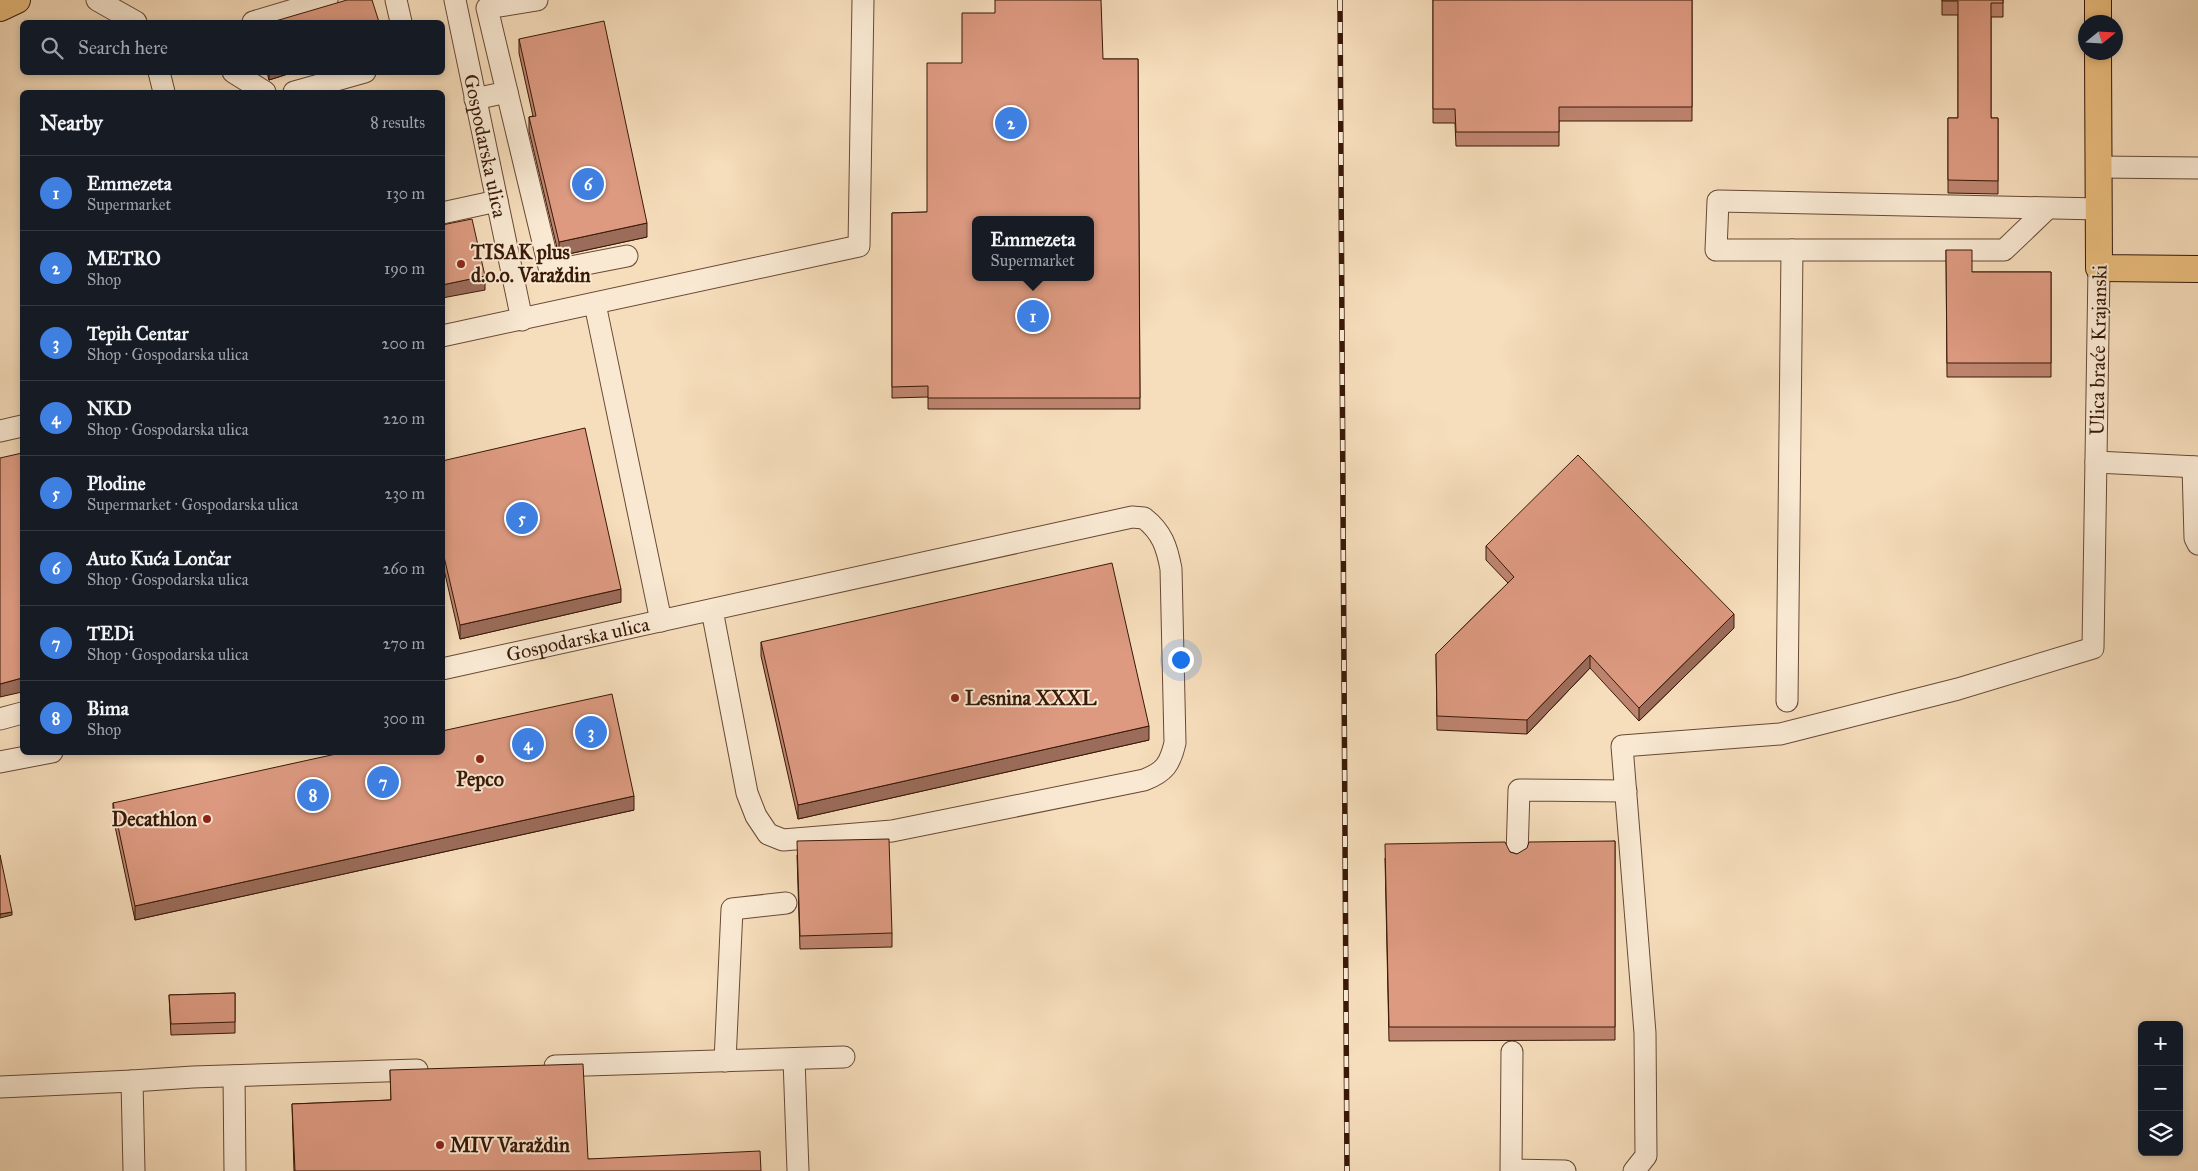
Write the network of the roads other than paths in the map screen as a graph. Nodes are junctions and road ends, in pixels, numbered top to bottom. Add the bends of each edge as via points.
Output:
1 (17, 0) edge
2 (97, 0) edge
3 (327, 0) edge
4 (396, 0) edge
5 (455, 0) edge
6 (537, 0) edge
7 (862, 0) edge
8 (2098, 0) edge
9 (0, 8) edge
10 (2098, 15) edge
11 (132, 20) edge
12 (260, 20) edge
13 (401, 20) edge
14 (2098, 60) edge
15 (160, 75) edge
16 (238, 75) edge
17 (355, 75) edge
18 (164, 90) edge
19 (262, 90) edge
20 (301, 90) edge
21 (507, 92) junction
22 (476, 99) junction
23 (2098, 167) junction
24 (2198, 168) edge
25 (497, 201) junction
26 (2048, 208) junction
27 (2098, 208) junction
28 (445, 212) edge
29 (1792, 250) junction
30 (627, 256) dead end
31 (2099, 268) junction
32 (2198, 269) edge
33 (595, 304) junction
34 (522, 320) junction
35 (445, 335) edge
36 (20, 426) edge
37 (0, 431) edge
38 (2096, 462) junction
39 (2195, 467) edge
40 (2198, 544) edge
41 (712, 610) junction
42 (661, 621) junction
43 (445, 668) edge
44 (1787, 701) dead end
45 (20, 714) edge
46 (0, 719) edge
47 (36, 755) edge
48 (0, 762) edge
49 (1626, 791) junction
50 (1517, 854) edge
51 (786, 903) dead end
52 (1512, 1052) dead end
53 (844, 1057) dead end
54 (794, 1058) junction
55 (725, 1061) junction
56 (539, 1066) edge
57 (440, 1069) edge
58 (234, 1076) junction
59 (132, 1081) junction
60 (0, 1087) edge
61 (134, 1171) edge
62 (235, 1171) edge
63 (798, 1171) edge
64 (1565, 1171) edge
65 (1634, 1171) edge

1 - 9 main road
2 - 11 street
3 - 12 street
4 - 13 street
5 - 22 street, Gospodarska ulica
6 - 21 street via 487,8
7 - 33 street via 859,246
8 - 10 main road
14 - 23 main road, Ulica braće Krajanski
15 - 18 street
16 - 19 street
17 - 20 street
21 - 22 street
21 - 30 street via 550,271
22 - 25 street, Gospodarska ulica
23 - 24 street
23 - 27 main road, Ulica braće Krajanski
25 - 28 street
25 - 34 street, Gospodarska ulica
26 - 27 street
26 - 29 street via 2004,250
26 - 29 street via 1718,201 1716,250
27 - 31 main road, Ulica braće Krajanski
29 - 44 street
31 - 32 main road
31 - 38 street, Ulica braće Krajanski
33 - 34 street
33 - 42 street
34 - 35 street
36 - 37 street
38 - 39 street
38 - 49 street, Ulica braće Krajanski via 2093,648 1958,689 1780,734 1622,746
39 - 40 street via 2195,538
41 - 41 street, Gospodarska ulica via 747,792 756,816 768,834 783,840 892,831 1144,780 1158,775 1172,755 1171,569 1161,535 1144,518 1132,517
41 - 42 street, Gospodarska ulica
42 - 43 street, Gospodarska ulica
45 - 46 street
47 - 48 street
49 - 50 street via 1519,790
49 - 65 street via 1645,1033 1646,1156
51 - 55 street via 732,909
52 - 64 street via 1511,1170
53 - 54 street
54 - 55 street
54 - 63 street
55 - 56 street
57 - 58 street
58 - 59 street
58 - 62 street
59 - 60 street
59 - 61 street

